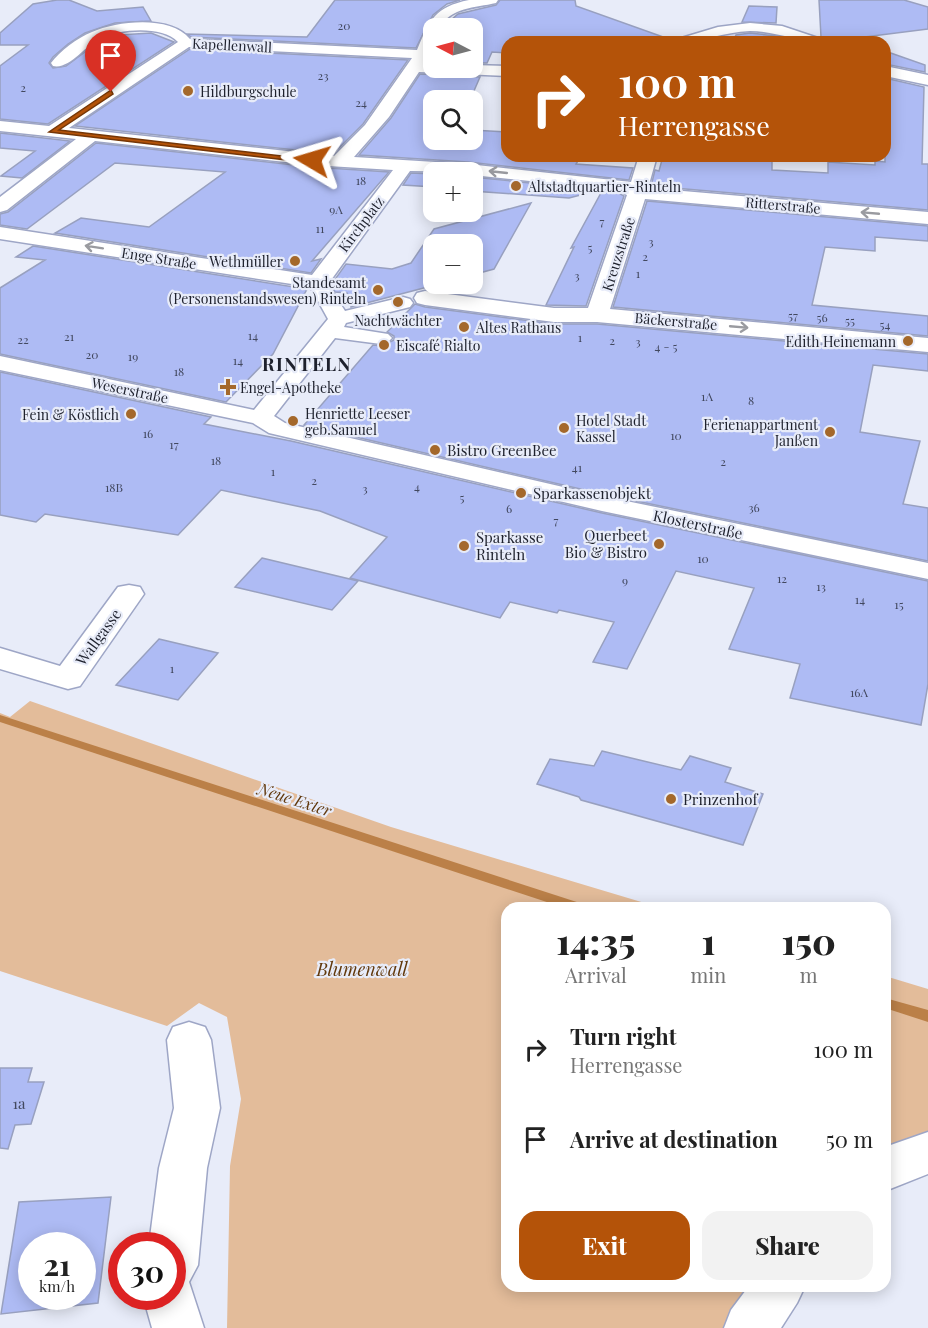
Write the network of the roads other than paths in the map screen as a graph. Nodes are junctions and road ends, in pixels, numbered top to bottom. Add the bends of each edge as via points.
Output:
1 (490, 0) edge
2 (440, 18) edge
3 (702, 36) edge
4 (800, 36) edge
5 (186, 43) junction
6 (483, 56) edge
7 (501, 57) edge
8 (423, 59) edge
9 (58, 63) dead end
10 (483, 68) edge
11 (501, 70) edge
12 (891, 72) edge
13 (928, 80) edge
14 (0, 126) edge
15 (52, 132) junction
16 (91, 136) junction
17 (337, 162) junction
18 (646, 162) edge
19 (405, 166) junction
20 (638, 192) junction
21 (0, 206) edge
22 (928, 218) edge
23 (0, 233) edge
24 (320, 286) junction
25 (414, 300) joint
26 (597, 315) junction
27 (334, 325) junction
28 (381, 338) dead end
29 (928, 345) edge
30 (0, 363) edge
31 (260, 418) junction
32 (928, 571) edge
33 (129, 594) dead end
34 (0, 658) edge
35 (189, 1040) dead end
36 (176, 1232) edge
37 (775, 1292) edge
38 (173, 1310) edge
39 (178, 1328) edge
40 (750, 1328) edge

1 - 2 street
3 - 4 street via 747,26
5 - 8 street, Kapellenwall
5 - 9 street, Kapellenwall via 183,36 173,31 142,27 118,30 83,42
5 - 15 street
6 - 7 street
8 - 17 street via 348,155
10 - 11 street, Kapellenwall
12 - 13 street
14 - 15 street, Ritterstraße
15 - 16 street, Ritterstraße
16 - 17 street, Ritterstraße
16 - 21 street
17 - 19 street, Ritterstraße
18 - 20 street, Kreuzstraße
20 -> 19 street, Ritterstraße via 622,185
19 - 24 street, Kirchplatz
22 -> 20 street, Ritterstraße
20 - 26 street, Kreuzstraße
24 -> 23 street, Enge Straße
24 - 27 street
25 - 26 street, Bäckerstraße via 554,315
25 - 27 street
26 -> 29 street, Bäckerstraße
27 - 28 street
27 - 31 street
30 - 31 street, Weserstraße
31 - 32 street, Klosterstraße via 277,428 432,466
33 - 34 street, Wallgasse via 68,679
35 - 36 street via 197,1108 183,1168
37 - 40 street
38 - 39 street

